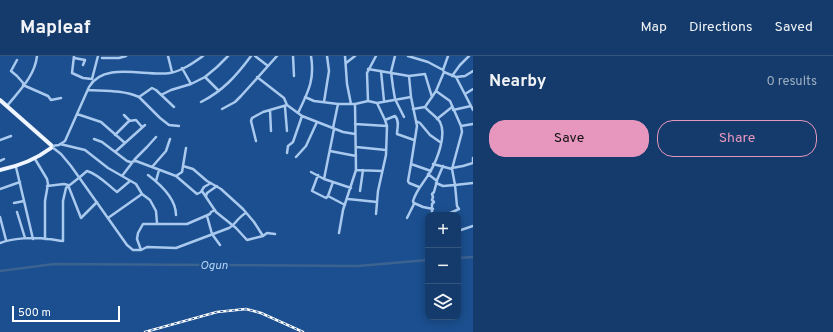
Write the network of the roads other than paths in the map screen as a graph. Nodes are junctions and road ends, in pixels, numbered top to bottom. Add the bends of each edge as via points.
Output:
1 (37, 56) edge
2 (98, 56) edge
3 (126, 56) edge
4 (168, 56) edge
5 (203, 56) edge
6 (228, 56) edge
7 (251, 56) edge
8 (255, 56) edge
9 (277, 56) edge
10 (293, 56) edge
11 (311, 56) edge
12 (327, 56) edge
13 (345, 56) edge
14 (355, 56) edge
15 (376, 56) edge
16 (395, 56) edge
17 (408, 56) edge
18 (448, 56) edge
19 (469, 56) edge
20 (74, 57) edge
21 (413, 57) edge
22 (102, 58) dead end
23 (17, 60) dead end
24 (346, 63) junction
25 (84, 65) dead end
26 (268, 66) junction
27 (182, 68) junction
28 (368, 69) junction
29 (381, 71) junction
30 (444, 71) junction
31 (473, 71) edge
32 (172, 72) junction
33 (391, 72) junction
34 (294, 76) dead end
35 (409, 76) junction
36 (452, 76) junction
37 (205, 77) junction
38 (258, 77) junction
39 (456, 77) junction
40 (92, 79) junction
41 (91, 84) junction
42 (191, 84) junction
43 (24, 85) junction
44 (473, 89) edge
45 (88, 90) junction
46 (219, 91) junction
47 (436, 92) junction
48 (465, 94) junction
49 (161, 95) junction
50 (139, 97) junction
51 (411, 97) junction
52 (432, 97) junction
53 (61, 98) dead end
54 (305, 98) junction
55 (395, 99) junction
56 (0, 101) edge
57 (368, 101) junction
58 (384, 101) junction
59 (201, 102) dead end
60 (324, 102) junction
61 (377, 103) junction
62 (338, 104) junction
63 (350, 104) junction
64 (355, 104) junction
65 (7, 106) junction
66 (286, 106) junction
67 (472, 106) junction
68 (174, 107) dead end
69 (424, 107) junction
70 (453, 108) junction
71 (222, 109) dead end
72 (413, 109) junction
73 (270, 110) junction
74 (473, 110) edge
75 (298, 113) junction
76 (77, 114) junction
77 (124, 115) dead end
78 (302, 116) junction
79 (404, 117) dead end
80 (437, 119) junction
81 (385, 120) junction
82 (130, 121) junction
83 (416, 121) junction
84 (317, 122) junction
85 (355, 124) junction
86 (473, 124) edge
87 (145, 125) dead end
88 (179, 126) dead end
89 (387, 126) junction
90 (461, 126) junction
91 (142, 128) junction
92 (334, 129) junction
93 (271, 131) dead end
94 (287, 131) dead end
95 (115, 134) junction
96 (355, 134) junction
97 (11, 136) dead end
98 (156, 136) dead end
99 (94, 139) dead end
100 (170, 139) dead end
101 (0, 140) edge
102 (414, 140) junction
103 (256, 141) dead end
104 (125, 143) junction
105 (441, 143) junction
106 (60, 144) junction
107 (51, 147) junction
108 (356, 147) junction
109 (186, 148) dead end
110 (386, 150) junction
111 (330, 151) junction
112 (115, 152) junction
113 (287, 153) dead end
114 (356, 156) junction
115 (296, 157) dead end
116 (473, 158) edge
117 (4, 159) dead end
118 (34, 159) junction
119 (134, 160) junction
120 (0, 161) edge
121 (473, 163) edge
122 (411, 164) junction
123 (433, 164) junction
124 (183, 166) junction
125 (443, 166) junction
126 (16, 167) junction
127 (152, 167) junction
128 (452, 168) junction
129 (0, 170) edge
130 (159, 170) junction
131 (356, 170) junction
132 (363, 170) junction
133 (382, 171) junction
134 (431, 171) junction
135 (311, 172) dead end
136 (428, 174) junction
137 (148, 175) dead end
138 (318, 175) junction
139 (122, 176) junction
140 (176, 176) junction
141 (80, 177) junction
142 (324, 179) junction
143 (130, 181) junction
144 (156, 181) junction
145 (20, 182) junction
146 (333, 182) junction
147 (436, 182) junction
148 (211, 183) junction
149 (473, 183) edge
150 (68, 185) junction
151 (455, 185) junction
152 (47, 186) junction
153 (217, 186) junction
154 (419, 187) junction
155 (351, 188) junction
156 (0, 189) edge
157 (202, 191) junction
158 (360, 192) dead end
159 (142, 194) junction
160 (206, 196) junction
161 (328, 196) junction
162 (348, 199) junction
163 (24, 201) junction
164 (97, 202) junction
165 (377, 202) junction
166 (14, 203) dead end
167 (414, 204) junction
168 (345, 205) junction
169 (433, 209) junction
170 (215, 210) junction
171 (17, 212) dead end
172 (432, 212) edge
173 (452, 212) edge
174 (246, 214) junction
175 (376, 214) dead end
176 (176, 215) dead end
177 (207, 216) junction
178 (0, 217) edge
179 (108, 218) junction
180 (407, 218) dead end
181 (157, 223) junction
182 (233, 226) junction
183 (473, 226) edge
184 (461, 229) edge
185 (339, 233) dead end
186 (212, 234) junction
187 (275, 234) dead end
188 (263, 236) junction
189 (25, 238) junction
190 (33, 238) junction
191 (45, 238) junction
192 (6, 240) junction
193 (0, 243) edge
194 (220, 245) dead end
195 (141, 250) junction

1 - 43 street via 35,67
2 - 40 street
3 - 22 street
4 - 32 street
5 - 27 street
6 - 37 street via 218,68
7 - 46 street via 230,82
8 - 26 street
9 - 26 street
10 - 34 street
11 - 54 street via 312,77
12 - 60 street via 329,71
13 - 24 street
14 - 24 street
15 - 28 street
16 - 33 street
17 - 21 street
18 - 30 street
19 - 36 street
20 - 25 street via 85,60
20 - 40 street via 72,73
21 - 30 street
23 - 43 street via 10,71 18,76
24 - 63 street
26 - 38 street
27 - 32 street
27 - 42 street
28 - 29 street
28 - 57 street
29 - 33 street
29 - 58 street
30 - 36 street
30 - 47 street
31 - 39 street via 465,76
32 - 41 street via 111,73
33 - 35 street
33 - 55 street
35 - 51 street
35 - 52 street via 425,75
36 - 39 street
37 - 42 street
37 - 46 street
38 - 66 street via 284,98
38 - 71 street via 238,99
39 - 48 street
40 - 41 street
41 - 45 street
42 - 49 street
43 - 53 street via 48,96 50,100
43 - 65 street
44 - 48 street
45 - 50 street
45 - 76 street
46 - 59 street
47 - 52 street
47 - 70 street via 448,99
48 - 67 street
49 - 50 street via 152,88
49 - 68 street
50 - 88 street via 169,125
51 - 55 street
51 - 72 street
52 - 69 street
54 - 60 street
54 - 75 street
55 - 58 street
55 - 79 street
56 - 65 main road
56 - 107 main road
57 - 61 street
57 - 64 street
58 - 61 street
60 - 62 street
61 - 81 street
62 - 63 street
62 - 92 street
63 - 64 street
64 - 85 street
65 - 107 main road
66 - 73 street
66 - 75 street
66 - 94 street
67 - 70 street
67 - 74 street
69 - 72 street
69 - 80 street
70 - 80 street
70 - 90 street
72 - 83 street
73 - 93 street
73 - 103 street via 252,119
75 - 78 street
76 - 95 street via 100,122
76 - 106 street via 65,140
77 - 82 street
78 - 84 street
78 - 113 street
80 - 105 street via 443,130
81 - 89 street
81 - 102 street via 394,116 398,123 397,134
82 - 91 street via 136,120
82 - 95 street
83 - 102 street
83 - 105 street
84 - 92 street
84 - 115 street via 306,146
85 - 89 street
85 - 96 street
86 - 90 street
87 - 91 street
89 - 110 street
90 - 128 street via 462,136
91 - 104 street
92 - 96 street
92 - 111 street
95 - 104 street
96 - 108 street
97 - 101 street
98 - 119 street
99 - 112 street
100 - 127 street via 166,151
102 - 122 street
104 - 112 street
105 - 123 street
106 - 107 street
106 - 139 street via 85,150
107 - 118 main road
107 - 129 main road via 22,163
107 - 141 street via 61,154
108 - 110 street
108 - 114 street
109 - 124 street
110 - 133 street
111 - 114 street
111 - 142 street
112 - 119 street via 127,161
114 - 131 street
116 - 121 street
117 - 120 street
118 - 126 main road
118 - 152 street via 47,179
119 - 127 street
119 - 139 street
121 - 128 street
122 - 134 street
122 - 154 street via 408,181
123 - 125 street
123 - 134 street
124 - 140 street via 182,172
124 - 148 street via 193,169
125 - 128 street
125 - 147 street
126 - 129 main road
126 - 145 street
127 - 130 street
128 - 151 street
130 - 140 street
130 - 144 street
131 - 132 street
131 - 155 street
132 - 133 street
132 - 158 street
133 - 165 street
134 - 136 street
135 - 138 street
136 - 147 street
136 - 154 street
137 - 144 street
138 - 142 street
138 - 161 street via 312,191 326,198
139 - 143 street
140 - 157 street via 197,194
141 - 143 street via 89,171 117,192
141 - 150 street
141 - 164 street
142 - 146 street
143 - 159 street via 138,186
144 - 176 street via 175,206
145 - 156 street
145 - 163 street
146 - 155 street
146 - 161 street
147 - 151 street via 443,186
147 - 169 street via 432,194
148 - 153 street
148 - 157 street
149 - 151 street
150 - 152 street
150 - 164 street via 81,218
150 - 191 street via 63,198 64,240
151 - 173 street via 459,209
152 - 191 street
153 - 160 street
153 - 174 street
154 - 167 street
155 - 162 street
157 - 160 street
159 - 179 street
159 - 181 street via 150,200 156,212
160 - 170 street
161 - 168 street
162 - 165 street
162 - 168 street
163 - 166 street
163 - 190 street
164 - 179 street
165 - 175 street
167 - 169 street
167 - 180 street
168 - 185 street
169 - 172 street
170 - 177 street
170 - 182 street
171 - 189 street
174 - 182 street via 240,216
174 - 188 street
177 - 181 street via 187,224
177 - 186 street
178 - 192 street
179 - 195 street via 129,248
181 - 195 street via 142,224 137,239
182 - 186 street
182 - 188 street via 248,240
183 - 184 street
186 - 194 street
186 - 195 street via 176,248 147,247
187 - 188 street via 267,233
189 - 190 street
189 - 192 street
190 - 191 street
192 - 193 street

